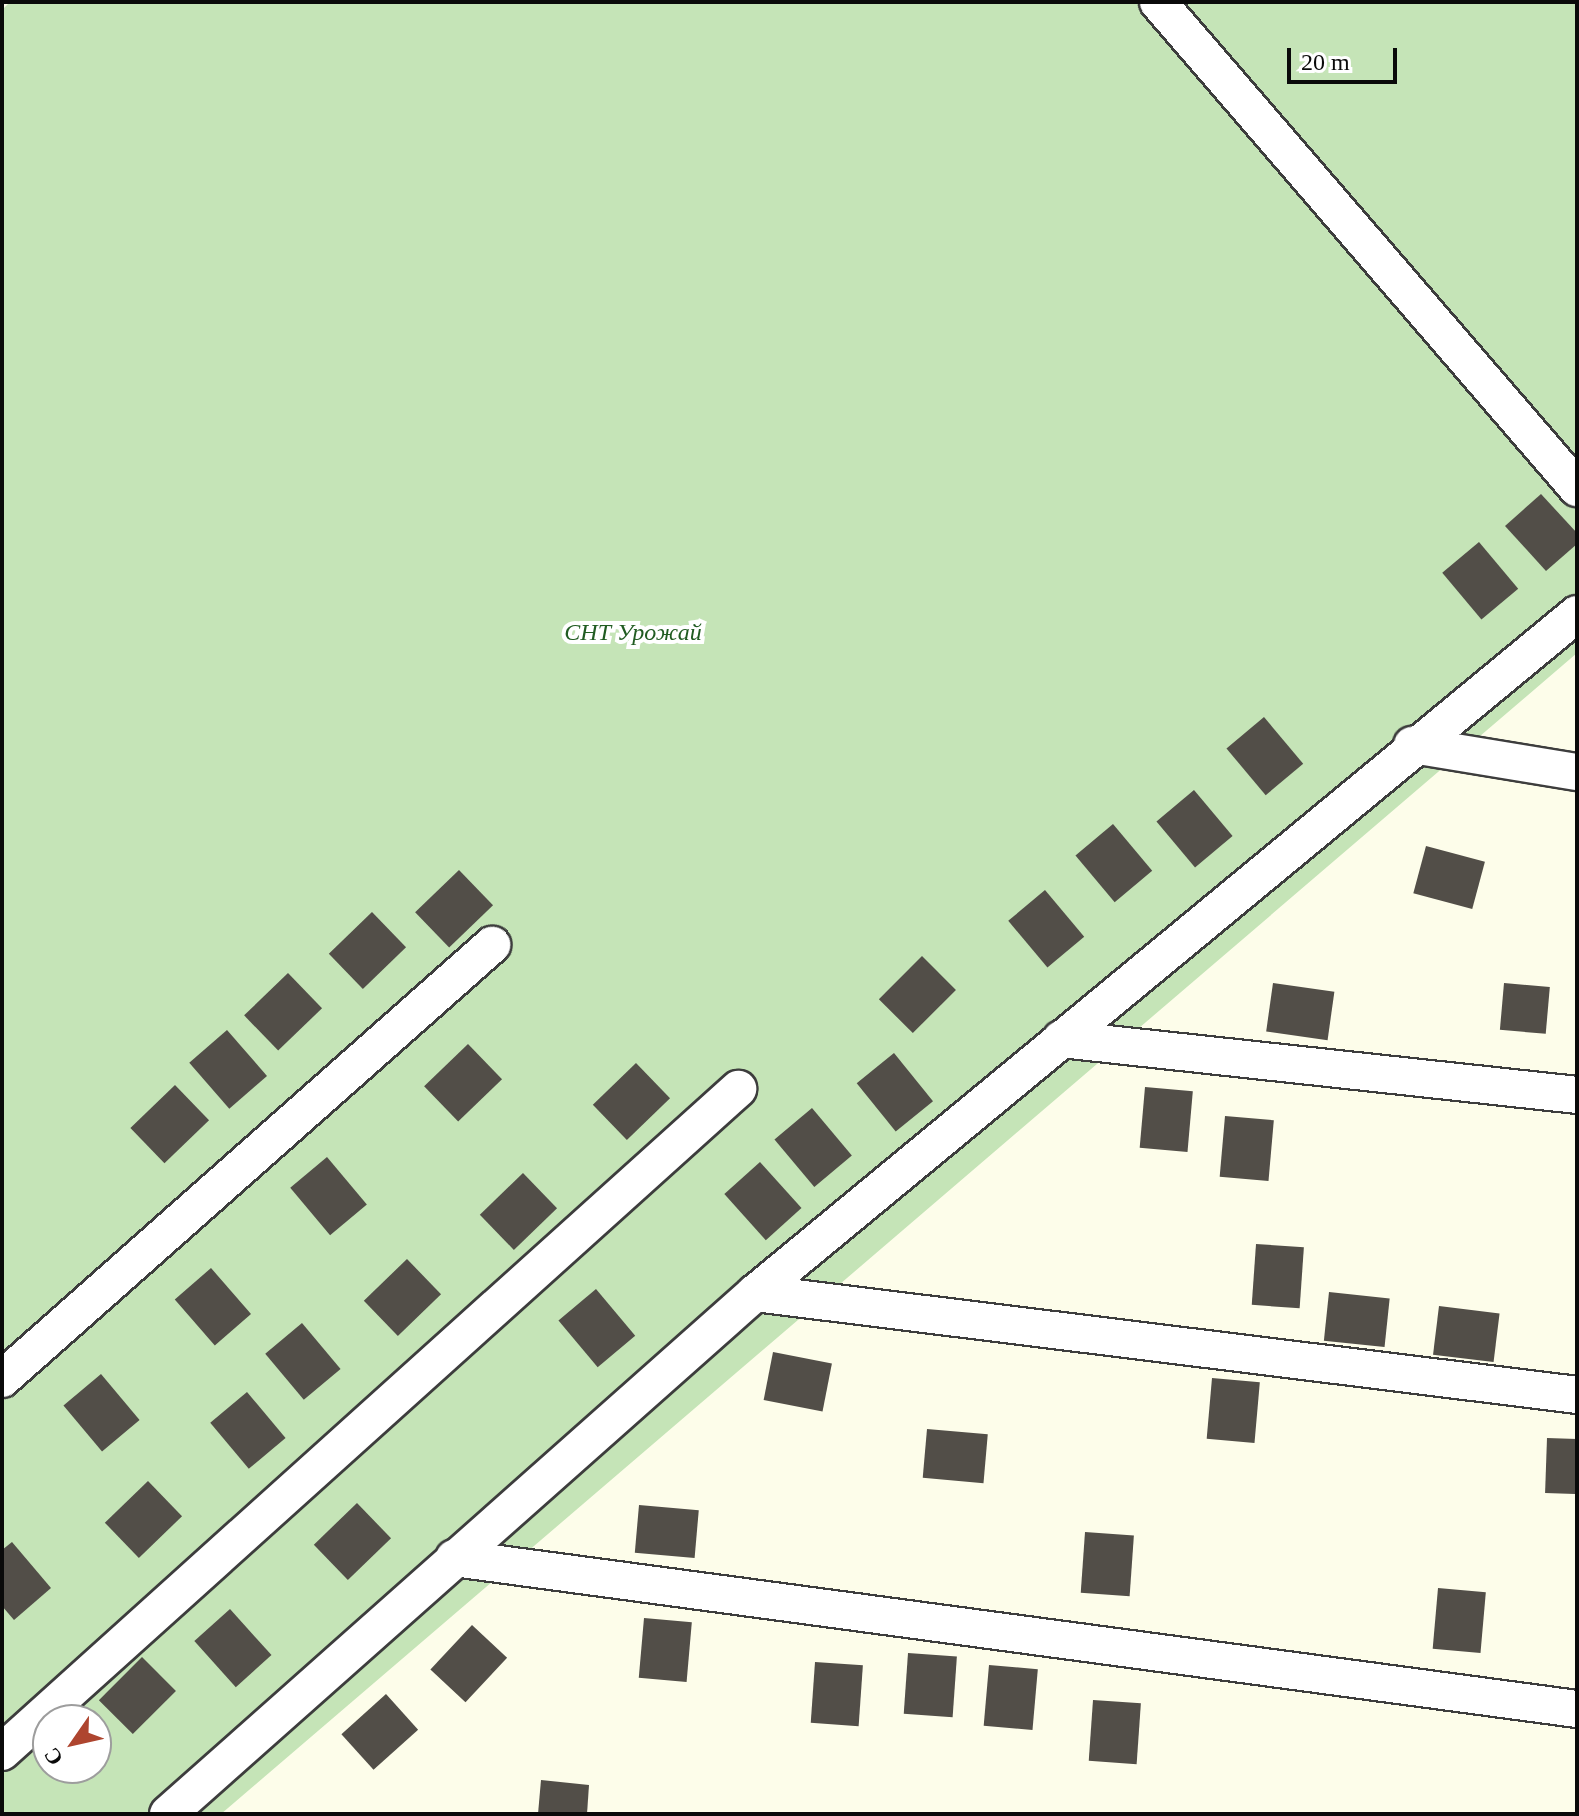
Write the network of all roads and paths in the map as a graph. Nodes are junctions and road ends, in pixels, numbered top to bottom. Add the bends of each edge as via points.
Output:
1 (1158, 2) edge
2 (1577, 488) edge
3 (1577, 614) edge
4 (1412, 745) junction
5 (1577, 772) edge
6 (492, 945) dead end
7 (1061, 1039) junction
8 (738, 1089) dead end
9 (1577, 1095) edge
10 (755, 1293) junction
11 (2, 1379) edge
12 (1577, 1395) edge
13 (454, 1558) junction
14 (1577, 1709) edge
15 (2, 1752) edge
16 (168, 1814) edge

1 - 2 street
3 - 4 street
4 - 5 street
4 - 7 street
6 - 11 street
7 - 9 street
7 - 10 street
8 - 15 street
10 - 12 street
10 - 13 street
13 - 14 street
13 - 16 street

